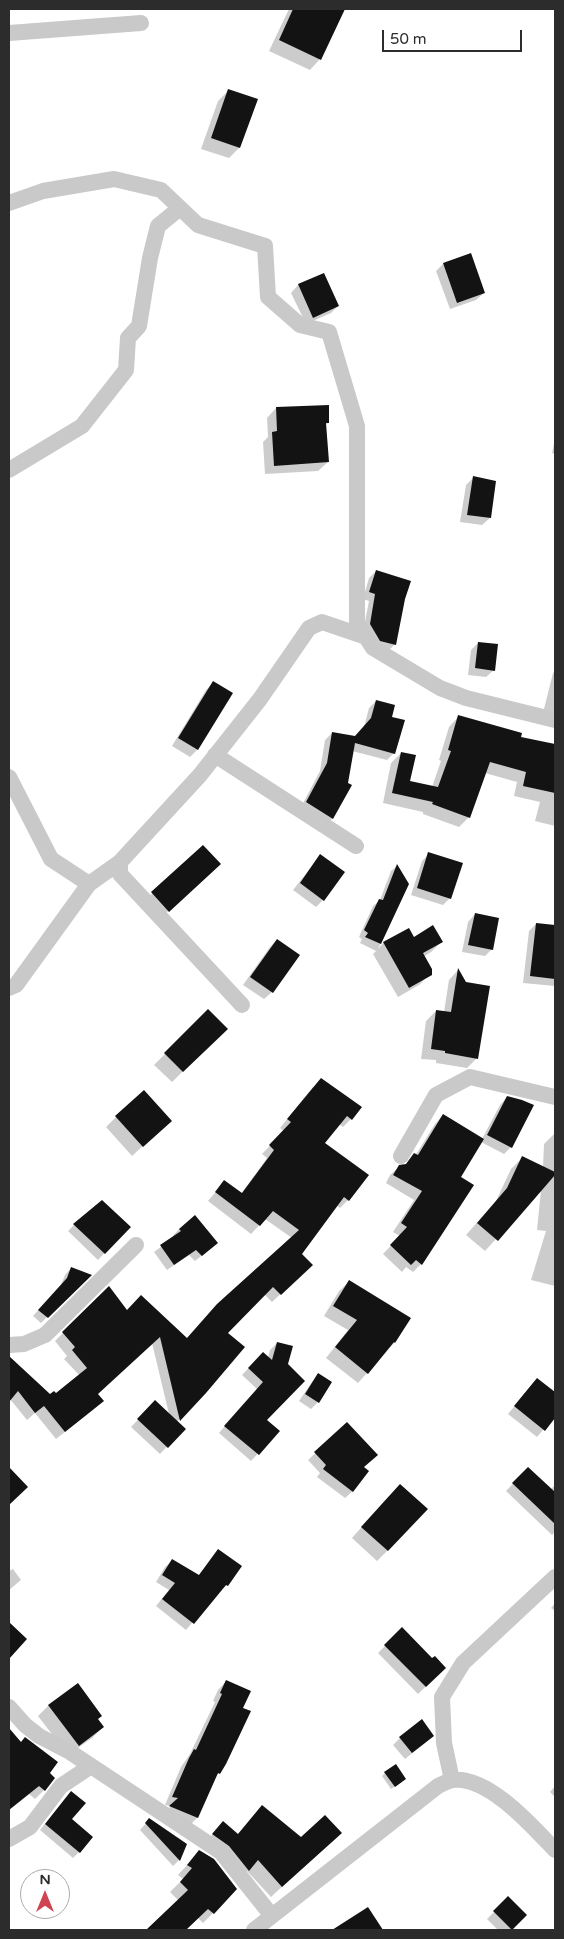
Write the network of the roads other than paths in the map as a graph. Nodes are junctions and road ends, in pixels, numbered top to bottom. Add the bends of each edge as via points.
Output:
1 (141, 23) dead end
2 (9, 33) edge
3 (9, 203) edge
4 (180, 208) junction
5 (9, 470) edge
6 (366, 636) junction
7 (555, 720) edge
8 (215, 755) junction
9 (9, 777) edge
10 (356, 846) dead end
11 (120, 862) junction
12 (89, 884) junction
13 (9, 988) edge
14 (242, 1005) dead end
15 (555, 1097) edge
16 (401, 1156) dead end
17 (136, 1245) dead end
18 (9, 1345) edge
19 (555, 1577) edge
20 (9, 1708) edge
21 (91, 1766) junction
22 (452, 1780) junction
23 (9, 1839) edge
24 (555, 1850) edge
25 (272, 1916) junction
26 (254, 1930) edge

1 - 2 street
3 - 4 street via 43,191 114,180 161,190
4 - 5 street via 158,226 139,326 128,338 126,370 82,426
4 - 6 street via 198,225 265,246 268,297 300,325 329,332 358,426 358,623
6 - 7 street via 373,648 440,688 466,698
6 - 8 street via 322,622 309,628 260,699
8 - 10 street
8 - 11 street
9 - 12 street via 51,859
11 - 12 street
11 - 14 street via 120,874
12 - 13 street via 16,985
15 - 16 street via 470,1078 436,1094
17 - 18 street via 45,1335 24,1344
19 - 22 street via 463,1663 442,1697 444,1743
20 - 21 street via 39,1736
21 - 23 street via 61,1786 30,1827
21 - 25 street via 221,1852
22 - 24 street via 472,1782 508,1803
22 - 25 street via 438,1786
25 - 26 street

